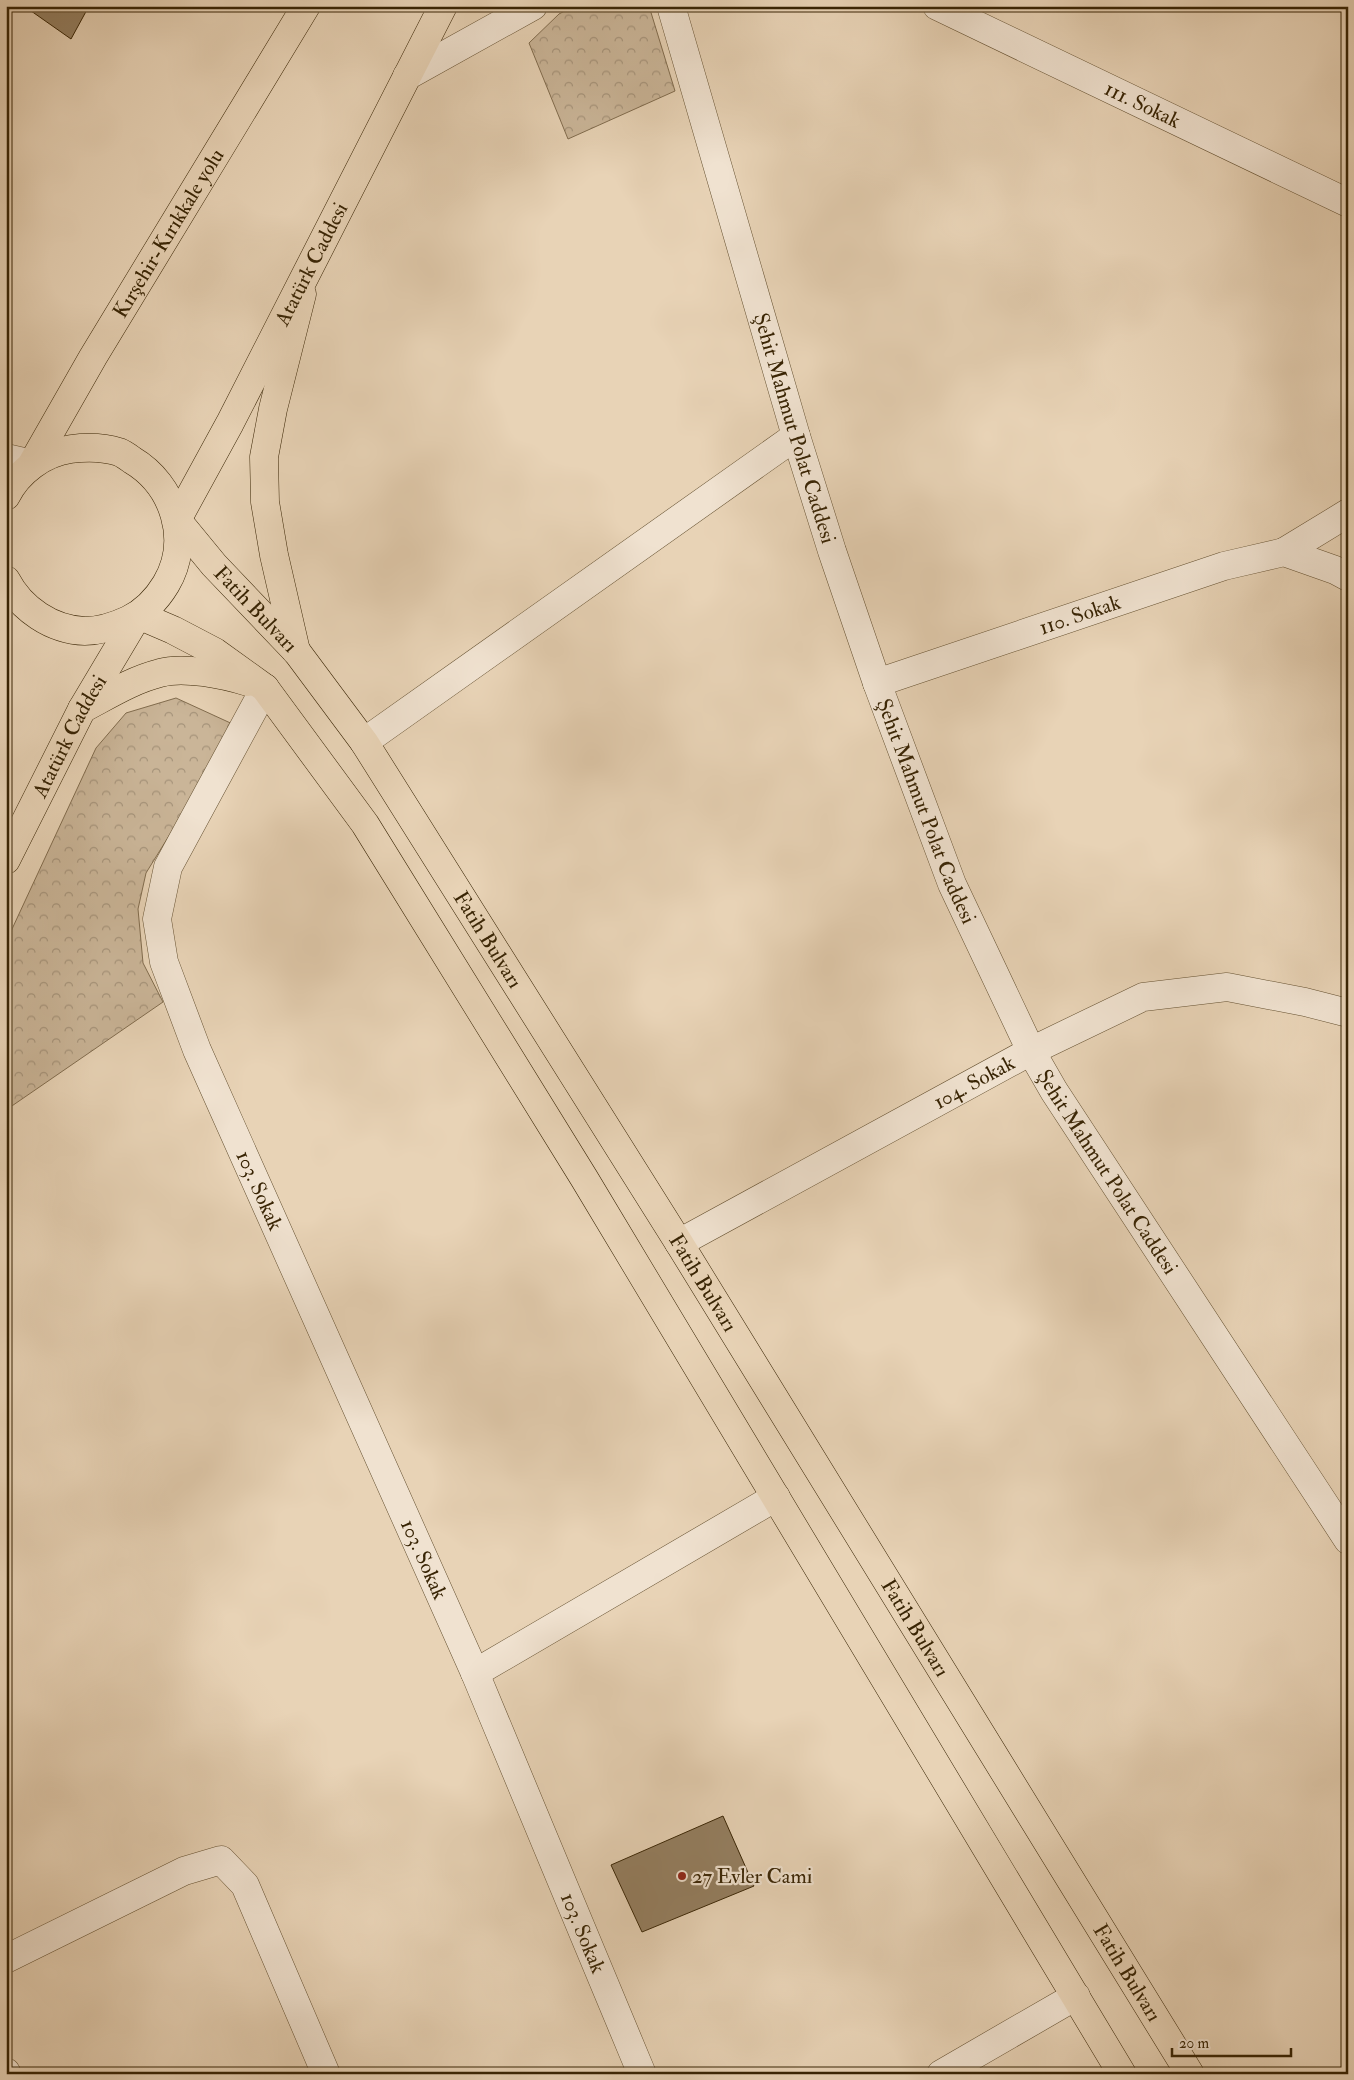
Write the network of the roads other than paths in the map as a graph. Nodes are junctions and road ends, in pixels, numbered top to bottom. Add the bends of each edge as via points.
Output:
1 (306, 6) edge
2 (443, 6) edge
3 (533, 6) edge
4 (671, 6) edge
5 (937, 6) edge
6 (407, 76) junction
7 (1348, 203) edge
8 (308, 269) junction
9 (796, 436) junction
10 (6, 458) edge
11 (32, 464) junction
12 (6, 496) edge
13 (1348, 513) edge
14 (177, 520) junction
15 (1284, 552) junction
16 (1348, 577) edge
17 (6, 580) edge
18 (138, 615) junction
19 (297, 652) junction
20 (877, 683) junction
21 (265, 688) junction
22 (82, 709) junction
23 (364, 742) junction
24 (6, 860) edge
25 (1348, 1013) edge
26 (1031, 1051) junction
27 (679, 1243) junction
28 (776, 1497) junction
29 (1348, 1540) edge
30 (475, 1673) junction
31 (6, 1959) edge
32 (1076, 1996) junction
33 (326, 2074) edge
34 (642, 2074) edge
35 (941, 2074) edge
36 (1122, 2074) edge
37 (1190, 2074) edge

1 - 11 main road, Kırşehir-Kırıkkale yolu via 92,358
2 - 6 main road, Atatürk Caddesi
3 - 6 street
4 - 9 street, Şehit Mahmut Polat Caddesi
5 - 7 street, 111. Sokak
6 - 8 main road, Atatürk Caddesi
8 - 14 main road, Atatürk Caddesi
8 - 19 main road via 264,456 265,502
9 - 20 street, Şehit Mahmut Polat Caddesi
9 - 23 street
10 - 11 street
11 - 12 main road via 12,484
11 - 14 main road via 60,451 90,447 120,453 146,468 166,492
13 - 15 street, 110. Sokak
14 - 18 main road via 178,547 172,574 158,598
14 - 19 main road, Fatih Bulvarı via 214,565
15 - 16 street
15 - 20 street, 110. Sokak via 1224,566
17 - 18 main road via 12,592 32,613 57,625 85,630 112,627
18 - 21 main road, Fatih Bulvarı via 215,652
18 - 22 main road, Atatürk Caddesi
19 - 23 main road, Fatih Bulvarı
20 - 26 street, Şehit Mahmut Polat Caddesi via 952,884
21 - 22 main road via 222,674 162,672 134,682
21 - 28 main road, Fatih Bulvarı via 365,824
21 - 30 street, 103. Sokak via 168,867 158,919 164,962 197,1050
22 - 24 main road, Atatürk Caddesi
23 - 27 main road, Fatih Bulvarı
25 - 26 street, 104. Sokak via 1227,987 1143,997
26 - 27 street, 104. Sokak
26 - 29 street, Şehit Mahmut Polat Caddesi via 1054,1092
27 - 37 main road, Fatih Bulvarı
28 - 30 street
28 - 32 main road, Fatih Bulvarı
30 - 34 street, 103. Sokak
31 - 33 street via 184,1872 221,1860 245,1885
32 - 35 street
32 - 36 main road, Fatih Bulvarı

